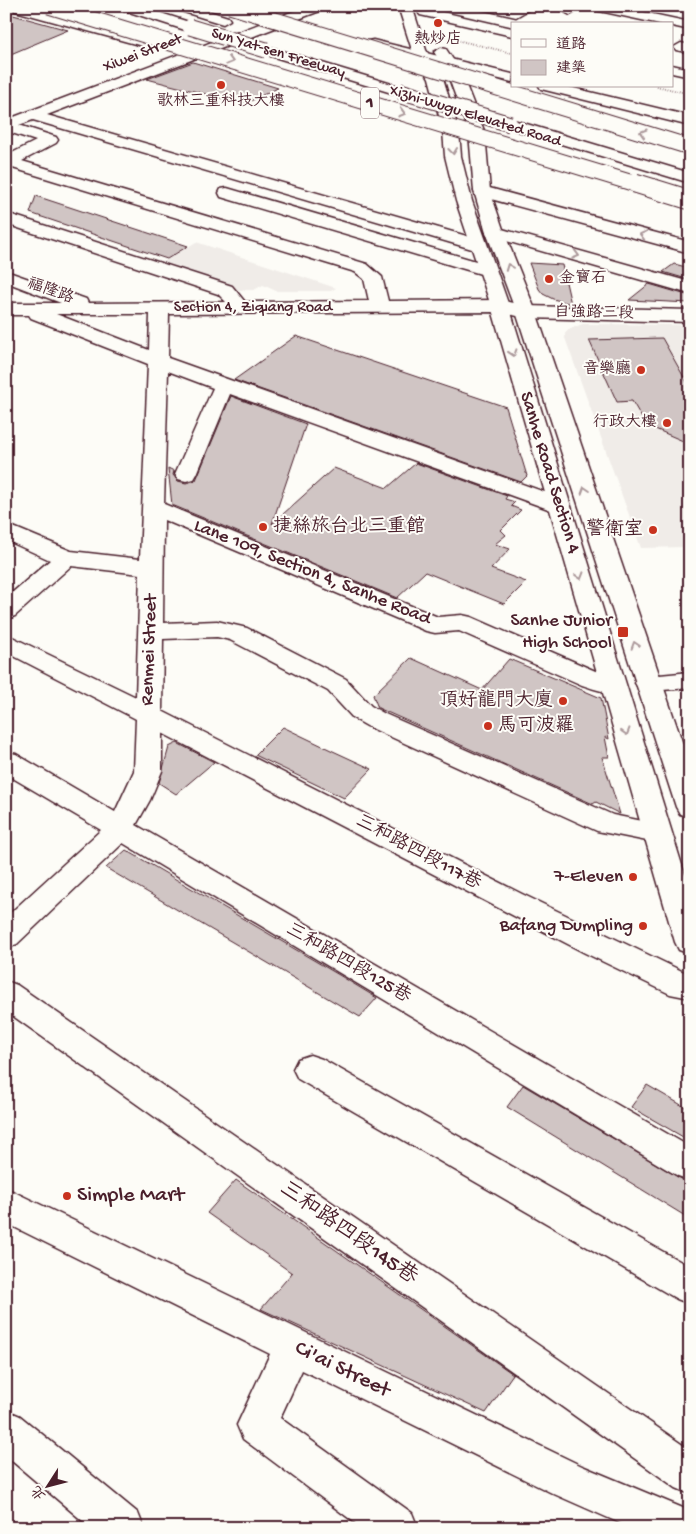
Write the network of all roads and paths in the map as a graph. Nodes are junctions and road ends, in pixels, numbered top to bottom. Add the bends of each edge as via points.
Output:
1 (13, 6) edge
2 (49, 6) edge
3 (125, 6) edge
4 (178, 6) edge
5 (191, 6) edge
6 (230, 6) edge
7 (267, 6) edge
8 (320, 6) edge
9 (405, 6) edge
10 (486, 6) edge
11 (596, 6) edge
12 (522, 10) edge
13 (690, 14) edge
14 (291, 17) junction
15 (223, 20) junction
16 (428, 20) edge
17 (668, 22) edge
18 (674, 22) edge
19 (674, 23) edge
20 (690, 26) edge
21 (511, 32) edge
22 (275, 36) dead end
23 (511, 53) edge
24 (192, 55) junction
25 (422, 56) junction
26 (446, 62) junction
27 (674, 68) edge
28 (690, 72) edge
29 (511, 78) edge
30 (420, 80) dead end
31 (511, 86) edge
32 (554, 88) edge
33 (665, 88) edge
34 (690, 94) edge
35 (464, 99) junction
36 (32, 115) junction
37 (512, 116) junction
38 (690, 121) edge
39 (6, 126) edge
40 (478, 142) junction
41 (690, 147) edge
42 (7, 161) edge
43 (690, 161) edge
44 (690, 178) edge
45 (482, 190) junction
46 (227, 193) dead end
47 (690, 200) edge
48 (690, 209) edge
49 (6, 218) edge
50 (495, 232) junction
51 (478, 245) junction
52 (690, 248) edge
53 (487, 270) junction
54 (6, 276) edge
55 (690, 288) edge
56 (500, 306) junction
57 (94, 308) junction
58 (160, 308) junction
59 (239, 308) junction
60 (380, 308) junction
61 (15, 309) edge
62 (526, 312) junction
63 (690, 316) edge
64 (158, 361) junction
65 (224, 385) junction
66 (186, 474) dead end
67 (559, 505) junction
68 (153, 508) junction
69 (6, 531) edge
70 (66, 558) junction
71 (152, 568) junction
72 (6, 611) edge
73 (151, 631) junction
74 (6, 642) edge
75 (690, 680) edge
76 (648, 683) junction
77 (612, 684) junction
78 (148, 713) junction
79 (6, 761) edge
80 (684, 775) edge
81 (690, 807) edge
82 (119, 830) junction
83 (657, 833) junction
84 (13, 919) edge
85 (690, 942) edge
86 (690, 985) edge
87 (6, 994) edge
88 (310, 1069) dead end
89 (690, 1165) edge
90 (6, 1204) edge
91 (690, 1287) edge
92 (293, 1346) junction
93 (6, 1430) edge
94 (690, 1474) edge
95 (122, 1528) edge
96 (397, 1528) edge
97 (681, 1528) edge

1 - 24 main road
2 -> 47 main road, Xizhi-Wugu Elevated Road / 1, bridge
3 - 37 main road, Sun Yat-sen Freeway / 1, bridge via 400,91
4 - 15 main road, Sun Yat-sen Freeway
5 - 15 main road
41 -> 6 main road, Xizhi-Wugu Elevated Road, bridge
7 - 14 main road
8 - 14 main road, Xiwei Street
9 - 25 main road, Sanhe Road Section 4
10 - 12 main road
11 - 17 main road
13 - 18 main road
14 - 24 main road, Xiwei Street
14 - 25 main road
15 - 22 main road, Sun Yat-sen Freeway
16 - 21 main road
16 - 23 path
16 - 26 main road, Sanhe Road Section 4
19 - 20 main road
24 - 36 main road, Xiwei Street
25 - 26 main road
25 -> 51 main road, Sanhe Road Section 4 via 436,78 451,131 464,201
26 - 29 main road
26 - 35 main road, Sanhe Road Section 4
27 - 28 main road
30 - 37 main road, Sun Yat-sen Freeway / 1
31 - 35 main road
32 - 38 main road
33 - 34 path
35 - 40 main road, Sanhe Road Section 4
36 - 39 main road, Xiwei Street
36 - 51 main road
37 - 43 main road, Sun Yat-sen Freeway / 1
37 - 44 main road, Sun Yat-sen Freeway / 1
39 - 42 main road via 50,140
40 - 45 main road, Sanhe Road Section 4
40 - 48 main road
42 - 60 main road via 361,268 373,277
45 - 50 main road, Sanhe Road Section 4
52 -> 45 main road
46 - 53 main road
49 - 59 main road via 225,290
50 -> 55 main road
62 -> 50 main road, Sanhe Road Section 4
51 - 53 main road, Sanhe Road Section 4
53 - 56 main road, Sanhe Road Section 4
54 - 57 main road, 福隆路
56 - 60 main road, Section 4, Ziqiang Road
56 - 62 main road, 自強路三段
56 -> 67 main road, Sanhe Road Section 4
57 - 58 main road, Section 4, Ziqiang Road
57 - 61 main road, Section 4, Ziqiang Road
58 - 59 main road, Section 4, Ziqiang Road
58 - 64 main road, Renmei Street
59 - 60 main road, Section 4, Ziqiang Road
61 - 64 main road
62 - 63 main road, 自強路三段
76 -> 62 main road, Sanhe Road Section 4
64 - 65 main road
64 - 68 main road, Renmei Street
65 - 66 main road
65 - 67 main road
67 -> 77 main road, Sanhe Road Section 4
68 - 71 main road, Renmei Street
68 - 77 main road, Lane 109, Section 4, Sanhe Road via 435,625 462,623 591,679
69 - 70 main road
70 - 71 main road
70 - 72 main road
71 - 73 main road, Renmei Street
73 - 78 main road, Renmei Street
73 - 83 main road via 217,629 238,634 337,685 362,712 376,720 607,824
74 - 78 main road, 三和路四段117巷
75 - 76 main road
76 - 80 main road, Sanhe Road Section 4
77 -> 83 main road, Sanhe Road Section 4
78 - 82 main road, Renmei Street via 148,771
78 - 86 main road, 三和路四段117巷 via 583,939 681,986
79 - 82 main road, 三和路四段125巷
80 - 81 main road, Sanhe Road Section 4
82 - 84 main road, Renmei Street
82 - 89 main road, 三和路四段125巷
83 - 85 main road, Sanhe Road Section 4
87 - 94 main road, 三和路四段145巷
88 - 91 main road
90 - 92 main road, Ci'ai Street
92 - 96 main road via 257,1425
92 - 97 main road, Ci'ai Street via 568,1480
93 - 95 main road

